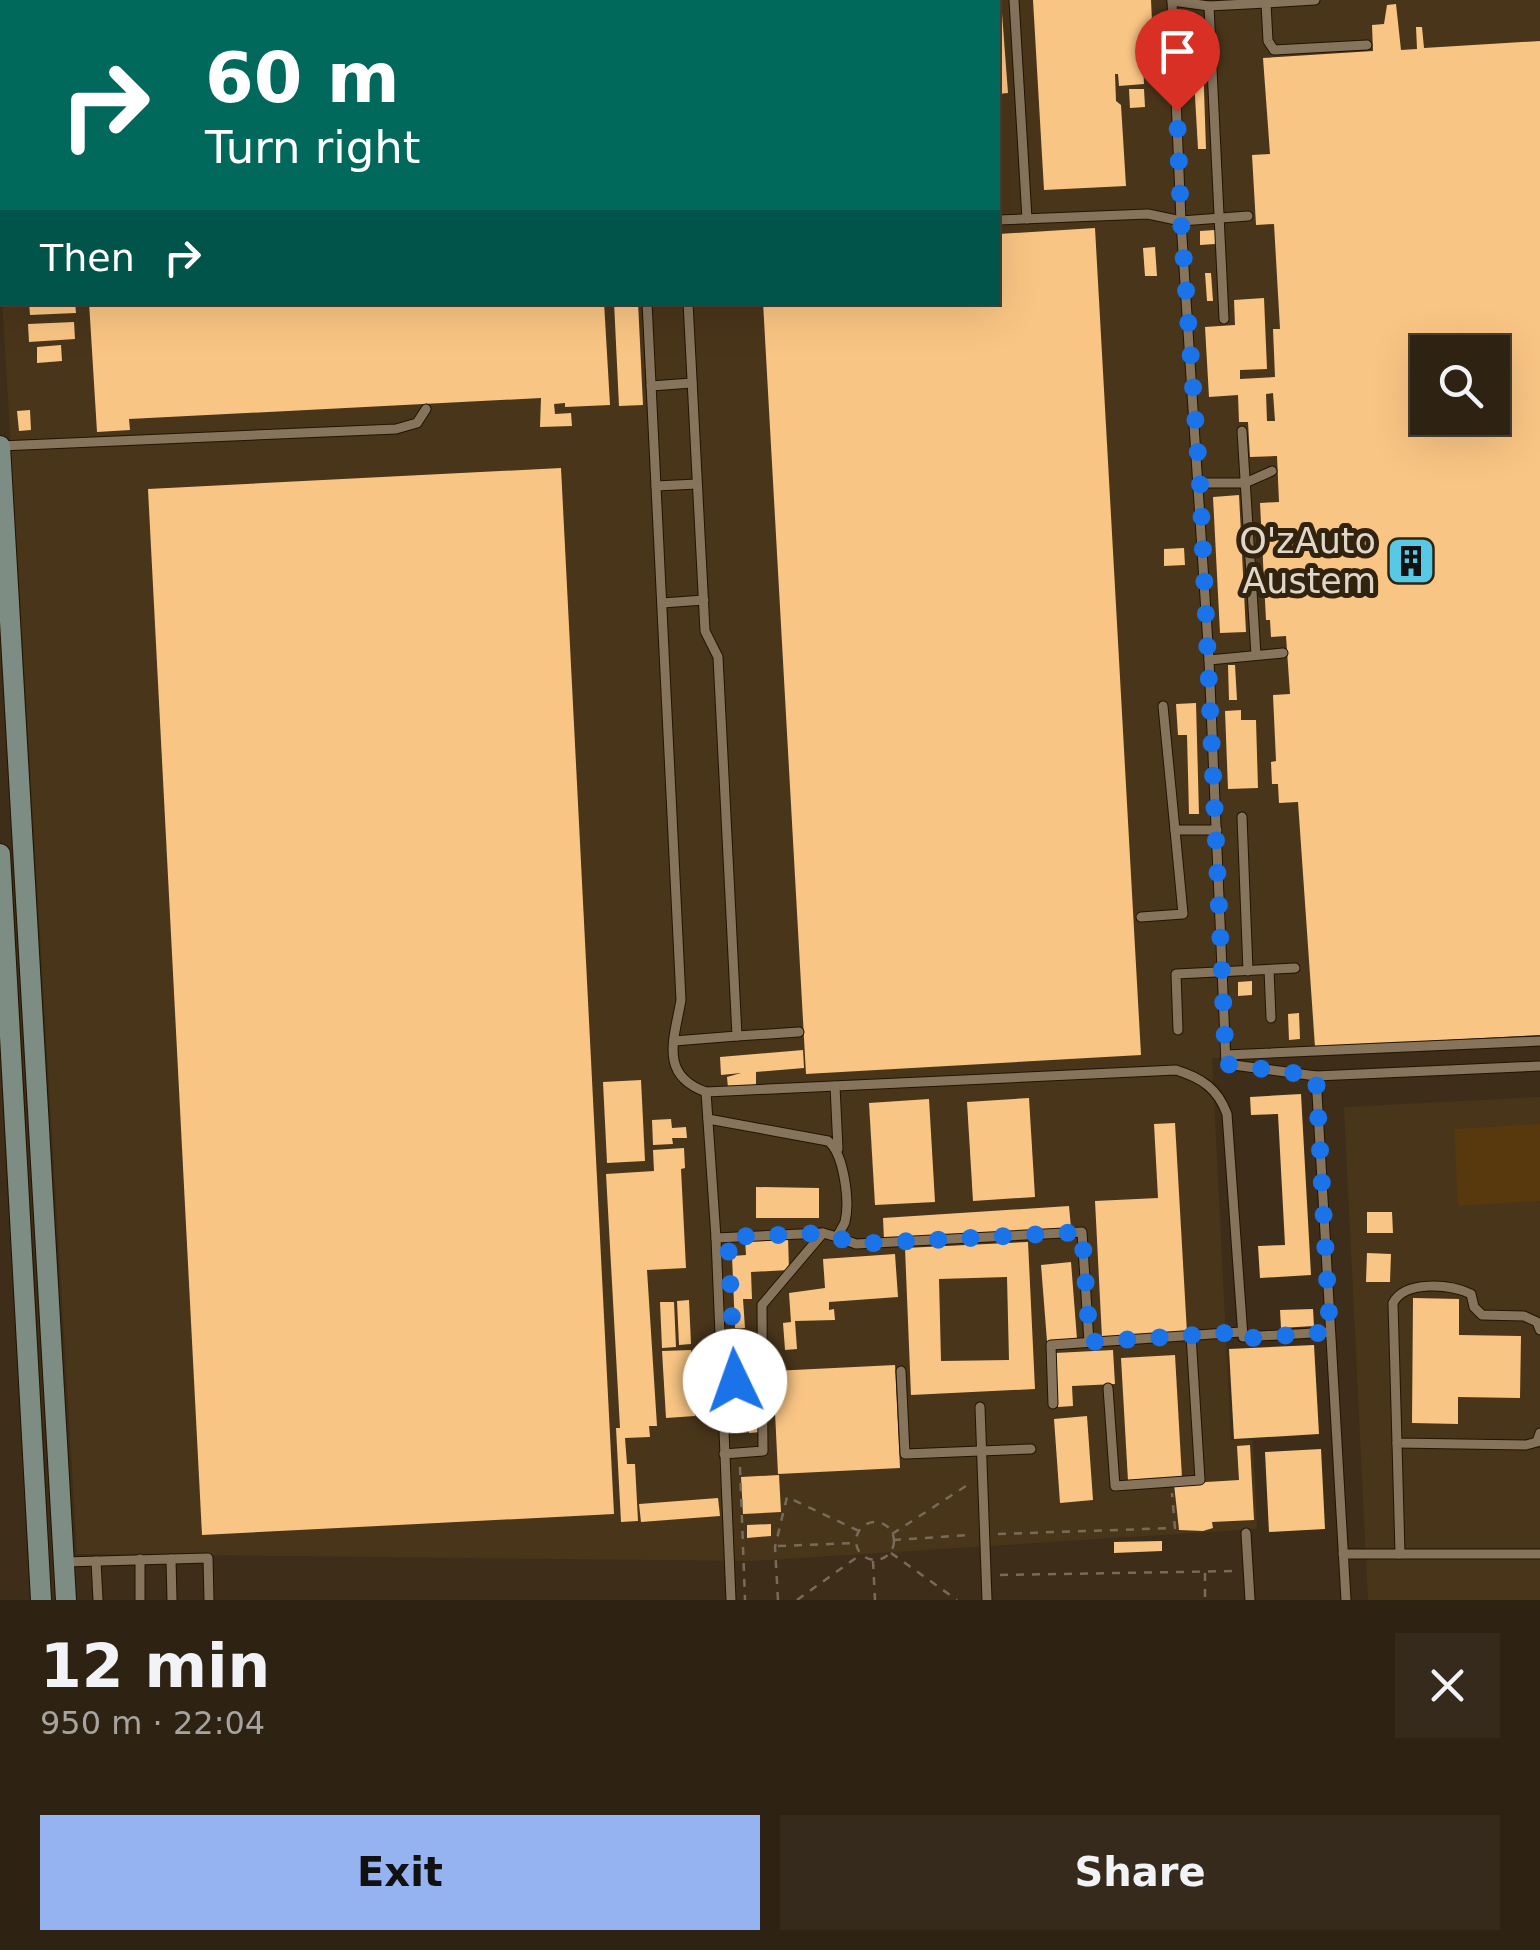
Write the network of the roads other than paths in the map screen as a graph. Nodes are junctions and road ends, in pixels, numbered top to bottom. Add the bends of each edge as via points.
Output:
1 (1014, 0) edge
2 (1315, 0) edge
3 (1172, 1) edge
4 (1266, 3) junction
5 (1209, 6) junction
6 (1367, 45) dead end
7 (1248, 216) dead end
8 (1219, 218) junction
9 (1027, 219) junction
10 (1000, 220) edge
11 (1181, 221) junction
12 (647, 305) edge
13 (688, 305) edge
14 (1224, 319) dead end
15 (692, 383) junction
16 (651, 386) junction
17 (426, 409) dead end
18 (1242, 431) dead end
19 (0, 446) edge
20 (1272, 470) dead end
21 (1200, 483) junction
22 (698, 484) junction
23 (1245, 484) junction
24 (656, 486) junction
25 (704, 600) junction
26 (662, 602) junction
27 (1283, 653) dead end
28 (1256, 655) junction
29 (1209, 660) junction
30 (1164, 706) dead end
31 (1242, 817) dead end
32 (1175, 830) junction
33 (1217, 830) junction
34 (0, 854) edge
35 (1140, 917) dead end
36 (1295, 968) dead end
37 (1268, 970) junction
38 (1248, 971) junction
39 (1222, 972) junction
40 (1271, 1018) dead end
41 (1178, 1030) dead end
42 (799, 1032) dead end
43 (738, 1036) junction
44 (674, 1041) junction
45 (1540, 1041) edge
46 (1226, 1055) junction
47 (1540, 1066) edge
48 (1316, 1076) junction
49 (37, 1085) junction
50 (13, 1086) junction
51 (836, 1086) junction
52 (706, 1092) junction
53 (708, 1119) junction
54 (838, 1149) junction
55 (823, 1233) junction
56 (837, 1237) junction
57 (716, 1238) junction
58 (1540, 1330) edge
59 (1241, 1332) junction
60 (1330, 1332) junction
61 (1191, 1335) junction
62 (1090, 1342) junction
63 (901, 1371) dead end
64 (1108, 1388) dead end
65 (1053, 1404) dead end
66 (980, 1408) dead end
67 (1540, 1434) edge
68 (1397, 1443) junction
69 (1031, 1449) dead end
70 (982, 1451) junction
71 (724, 1454) junction
72 (1246, 1533) dead end
73 (1343, 1554) junction
74 (1400, 1554) junction
75 (1540, 1554) edge
76 (140, 1559) junction
77 (172, 1559) junction
78 (96, 1561) junction
79 (64, 1562) junction
80 (41, 1600) edge
81 (66, 1600) edge
82 (98, 1600) edge
83 (140, 1600) edge
84 (172, 1600) edge
85 (209, 1600) edge
86 (731, 1600) edge
87 (988, 1600) edge
88 (1250, 1600) edge
89 (1346, 1600) edge

1 - 9 lane
2 - 4 lane
3 - 5 lane
3 - 11 lane
4 - 5 lane
4 - 6 lane via 1274,50
5 - 8 lane
7 - 8 lane
8 - 11 lane
8 - 14 lane
9 - 10 lane
9 - 11 lane via 1148,214
11 - 21 lane
12 - 16 lane
13 - 15 lane
15 - 16 lane
15 - 22 lane
16 - 24 lane
17 - 19 lane via 418,424 396,428
18 - 23 lane
19 - 49 main road
20 - 23 lane
21 - 23 lane
21 - 29 lane
22 - 24 lane
22 - 25 lane
23 - 28 lane
24 - 26 lane
25 - 26 lane
25 - 43 lane via 705,630 718,657
26 - 44 lane via 681,1000
27 - 28 lane
28 - 29 lane
29 - 33 lane
30 - 32 lane
31 - 38 lane
32 - 33 lane
32 - 35 lane via 1183,914
33 - 39 lane
34 - 50 main road
36 - 37 lane
37 - 38 lane
37 - 40 lane
38 - 39 lane
39 - 41 lane via 1176,974
39 - 46 lane
42 - 43 lane
43 - 44 lane
44 - 52 lane via 678,1076
45 - 46 lane
46 - 48 lane via 1226,1064
47 - 48 lane
48 - 60 lane
49 - 50 main road
49 - 79 main road
50 - 80 main road
51 - 52 lane
51 - 54 lane
51 - 59 lane via 1176,1070 1200,1078 1228,1114
52 - 53 lane
53 - 54 lane via 828,1140
53 - 57 lane
54 - 56 lane via 845,1221
55 - 56 lane
55 - 57 lane
55 - 71 lane via 762,1305 763,1450
56 - 62 lane via 856,1244 1082,1232
57 - 71 lane
58 - 68 lane via 1524,1316 1482,1315 1461,1289 1398,1293
59 - 60 lane via 1251,1338
59 - 61 lane
60 - 73 lane
61 - 62 lane
61 - 64 lane via 1200,1480 1115,1486
62 - 65 lane via 1051,1345
63 - 70 lane via 905,1454
66 - 70 lane
67 - 68 lane via 1526,1445
68 - 74 lane
69 - 70 lane
70 - 87 lane
71 - 86 lane
72 - 88 lane
73 - 74 lane
73 - 89 lane
74 - 75 lane
76 - 77 lane
76 - 78 lane
76 - 83 lane
77 - 84 lane
77 - 85 lane via 208,1558
78 - 79 lane
78 - 82 lane
79 - 81 main road

